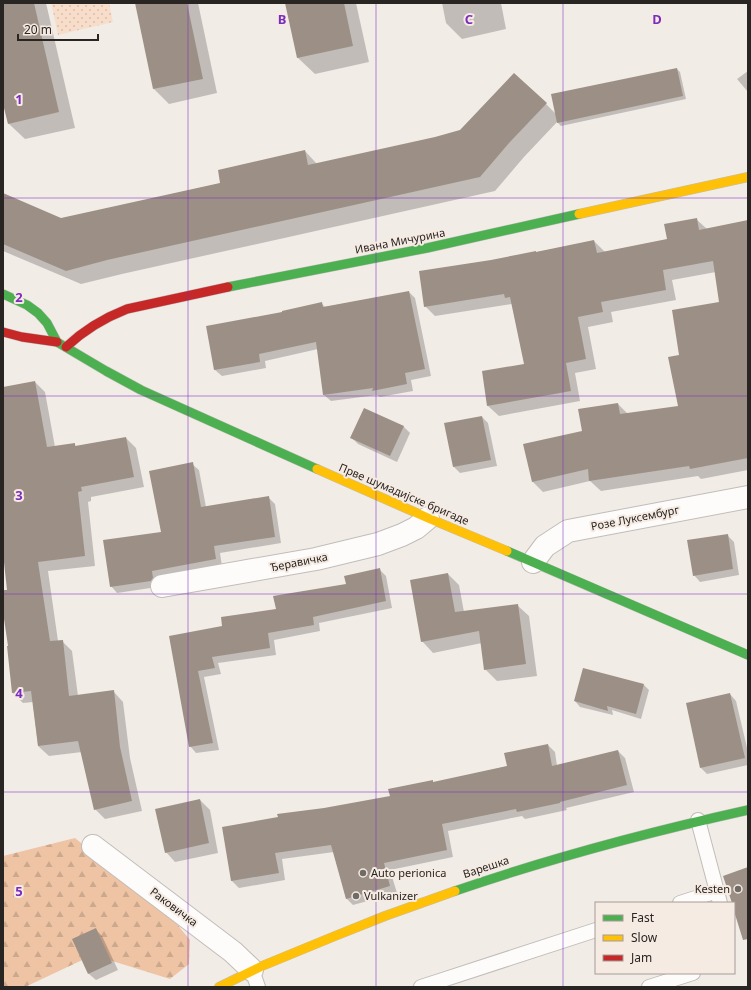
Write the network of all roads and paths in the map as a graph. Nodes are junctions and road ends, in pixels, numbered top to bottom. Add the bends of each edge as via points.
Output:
1 (748, 177) edge
2 (3, 294) edge
3 (3, 332) edge
4 (57, 342) junction
5 (66, 347) junction
6 (748, 497) edge
7 (428, 518) junction
8 (533, 562) junction
9 (162, 586) dead end
10 (748, 655) edge
11 (748, 810) edge
12 (698, 820) junction
13 (93, 846) dead end
14 (718, 897) edge
15 (686, 902) edge
16 (595, 930) edge
17 (691, 974) edge
18 (255, 979) edge
19 (219, 987) edge
20 (421, 987) edge
21 (649, 987) edge

1 - 5 street, Ивана Мичурина via 427,248 127,308 79,335
2 - 4 street via 38,313 47,323
3 - 4 street, Прве шумадијске бригаде via 22,338
4 - 5 street, Прве шумадијске бригаде
5 - 7 street, Прве шумадијске бригаде via 142,390
6 - 8 street, Розе Луксембург via 568,531 545,546
7 - 8 street, Прве шумадијске бригаде
7 - 9 street, Ђеравичка via 416,528 378,544 316,559
8 - 10 street, Прве шумадијске бригаде
11 - 12 street, Варешка
12 - 14 lane
12 - 18 street, Варешка via 571,853 476,883 377,919
13 - 18 street, Раковичка via 233,952
14 - 15 lane
16 - 20 lane
17 - 21 lane
18 - 19 street, Варешка

